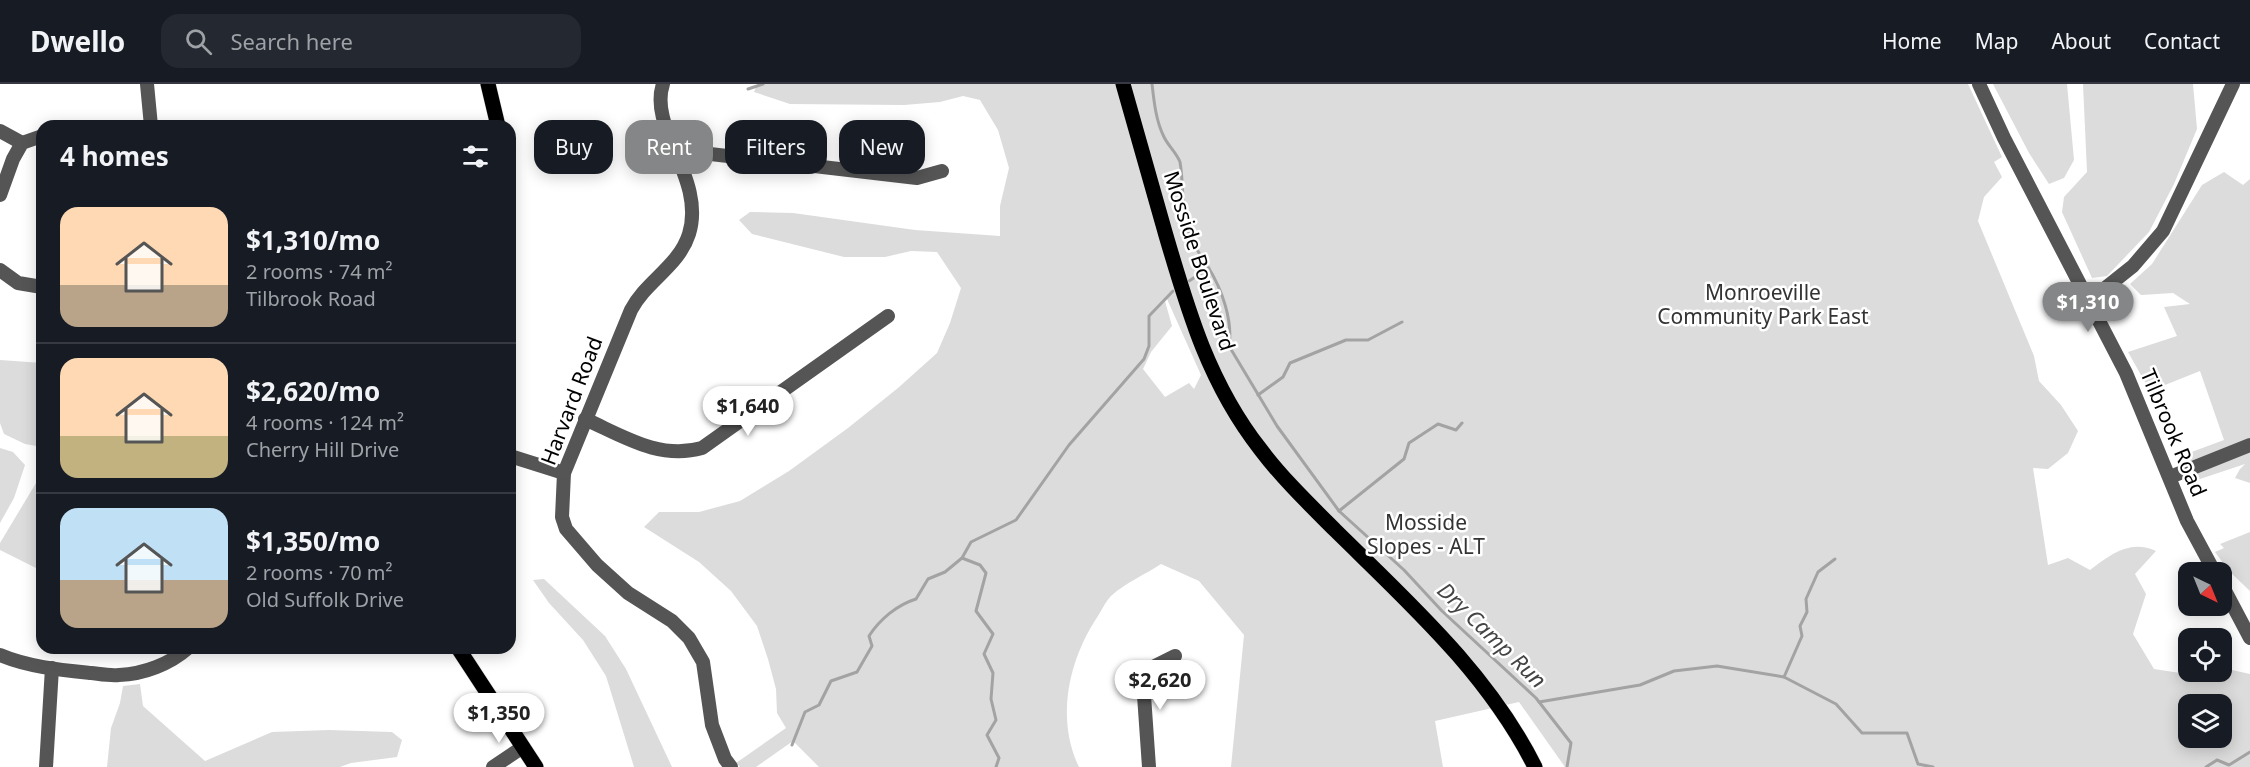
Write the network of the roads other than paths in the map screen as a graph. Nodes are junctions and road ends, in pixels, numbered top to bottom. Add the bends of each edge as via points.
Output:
1 (147, 84) edge
2 (488, 84) edge
3 (663, 84) edge
4 (1123, 84) edge
5 (1979, 84) edge
6 (2233, 84) edge
7 (150, 120) edge
8 (497, 120) edge
9 (663, 120) edge
10 (0, 131) edge
11 (36, 138) edge
12 (22, 143) junction
13 (713, 154) edge
14 (942, 171) dead end
15 (684, 174) edge
16 (0, 195) edge
17 (0, 270) edge
18 (36, 286) edge
19 (2090, 301) junction
20 (888, 316) dead end
21 (585, 419) junction
22 (2250, 444) edge
23 (516, 458) edge
24 (564, 473) junction
25 (2170, 477) junction
26 (2209, 562) edge
27 (2232, 604) edge
28 (2250, 638) edge
29 (181, 654) edge
30 (462, 654) edge
31 (0, 655) edge
32 (1175, 656) dead end
33 (52, 668) junction
34 (523, 747) junction
35 (46, 767) edge
36 (493, 767) edge
37 (536, 767) edge
38 (731, 767) edge
39 (1149, 767) edge
40 (1535, 767) edge

1 - 7 street
2 - 8 main road
3 - 9 street, Harvard Road
4 - 40 main road, Mosside Boulevard via 1189,315 1213,374 1240,420 1284,479 1454,648 1518,733
5 - 19 street, Tilbrook Road
6 - 19 street via 2163,231 2133,266
10 - 12 street
11 - 12 street
12 - 16 street
13 - 14 street via 917,178
15 - 21 street, Harvard Road via 693,217 689,235 670,266 637,299
17 - 18 street via 18,283
19 - 25 street, Tilbrook Road
20 - 21 street via 702,448 679,453 656,450
21 - 24 street, Harvard Road
22 - 25 street
23 - 24 street
24 - 38 street, Harvard Road via 562,518 566,529 628,593 672,621 689,638 703,662 712,725
25 - 26 street, Tilbrook Road
27 - 28 street
29 - 33 street via 156,667 118,676
30 - 34 main road
31 - 33 street
32 - 39 street via 1151,668 1143,681
33 - 35 street
34 - 36 street
34 - 37 main road

